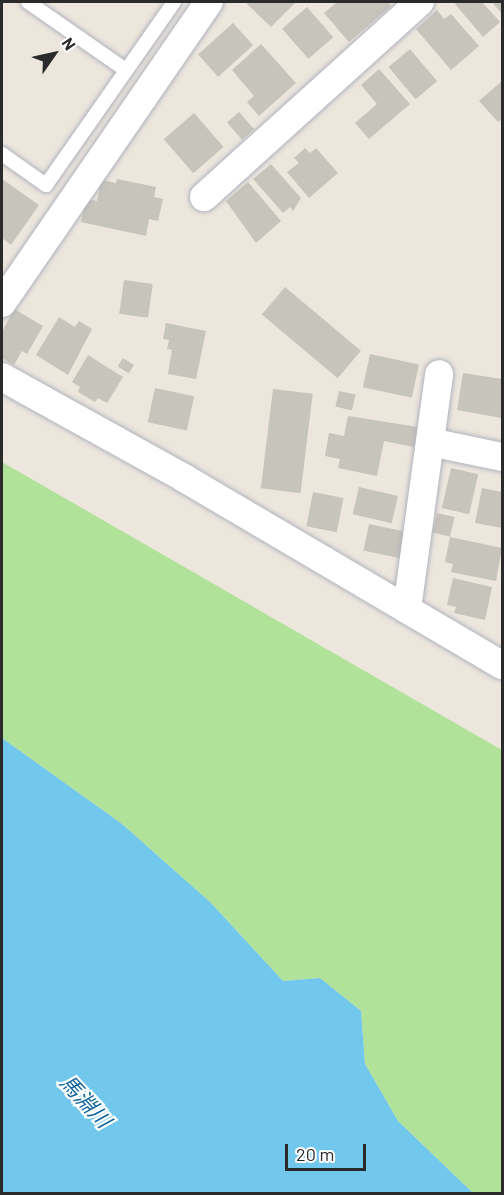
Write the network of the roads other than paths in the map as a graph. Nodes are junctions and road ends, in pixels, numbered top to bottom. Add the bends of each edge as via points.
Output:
1 (28, 2) edge
2 (174, 2) edge
3 (209, 2) edge
4 (420, 2) edge
5 (126, 70) junction
6 (2, 154) edge
7 (204, 196) dead end
8 (2, 303) edge
9 (439, 374) dead end
10 (2, 377) edge
11 (430, 442) junction
12 (502, 457) edge
13 (407, 609) junction
14 (502, 665) edge

1 - 5 lane
2 - 5 lane
3 - 8 street
4 - 7 street
5 - 6 lane via 46,185
9 - 11 street
10 - 13 street
11 - 12 street
11 - 13 street
13 - 14 street

